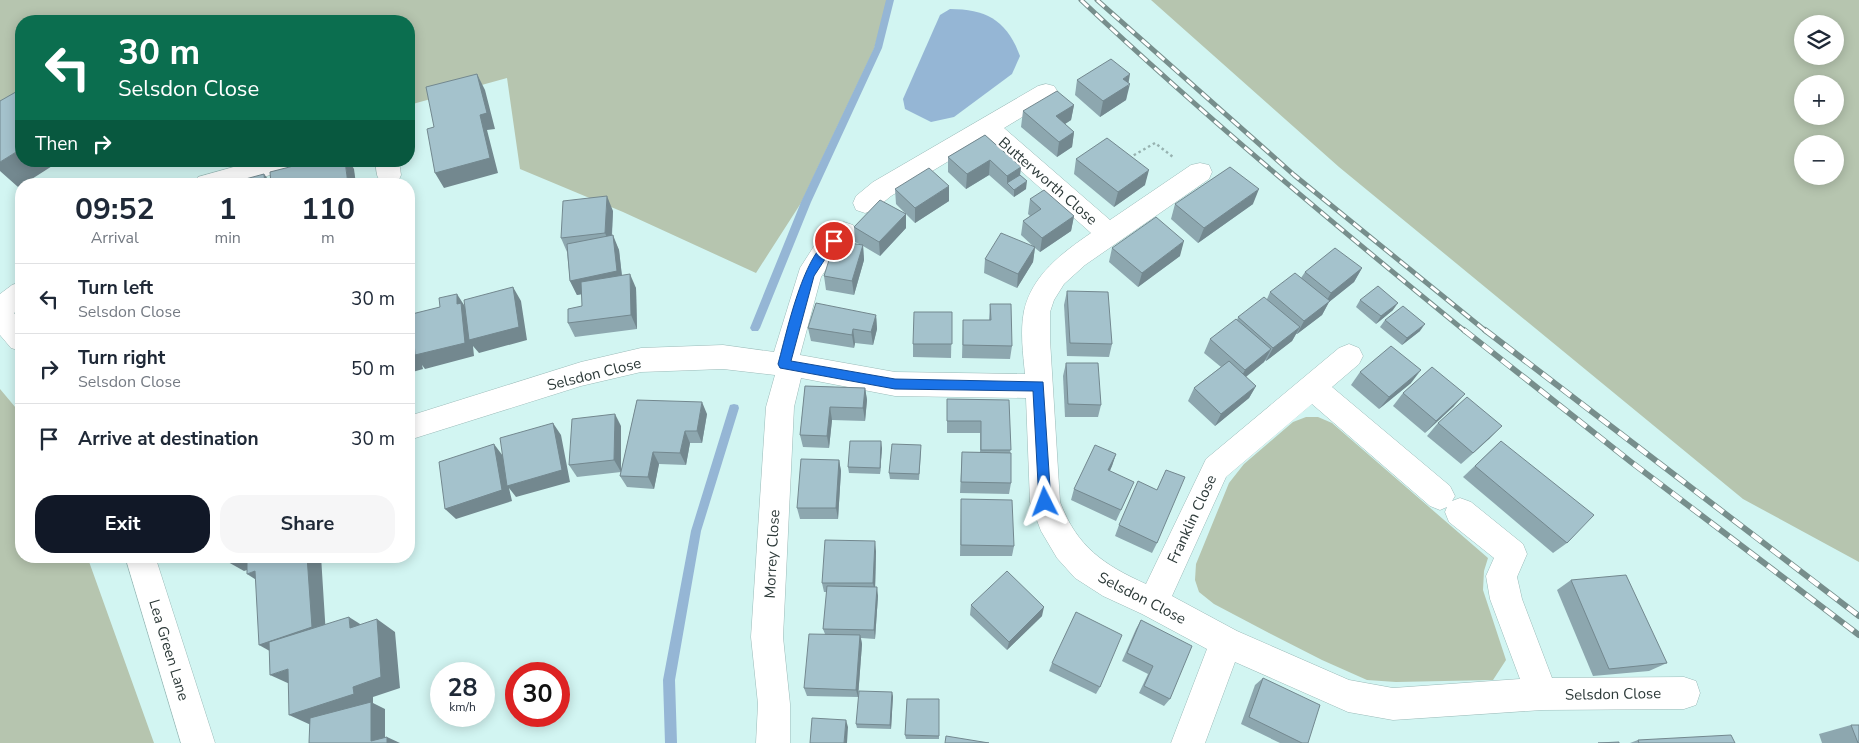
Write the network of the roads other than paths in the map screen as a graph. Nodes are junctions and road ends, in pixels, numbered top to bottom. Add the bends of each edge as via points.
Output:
1 (1046, 92) dead end
2 (987, 127) junction
3 (267, 167) edge
4 (1198, 174) road end
5 (228, 178) edge
6 (865, 203) dead end
7 (844, 232) dead end
8 (1109, 234) junction
9 (15, 298) edge
10 (0, 309) edge
11 (0, 316) edge
12 (15, 333) edge
13 (1349, 356) dead end
14 (788, 365) junction
15 (1039, 386) junction
16 (1313, 388) junction
17 (415, 426) edge
18 (142, 563) edge
19 (1153, 603) junction
20 (1226, 642) junction
21 (1684, 693) dead end
22 (1542, 694) junction
23 (198, 743) edge
24 (773, 743) edge
25 (1188, 743) edge

1 - 2 street, Butterworth Close
2 - 6 street, Butterworth Close via 882,188
2 - 8 street, Butterworth Close
3 - 5 street
4 - 8 street, Butterworth Close
7 - 14 street via 825,250 809,275
8 - 15 street, Butterworth Close via 1066,266 1044,292 1036,324
9 - 10 street
11 - 12 street
13 - 16 street, Franklin Close
14 - 15 street, Selsdon Close via 895,384
14 - 17 street, Selsdon Close via 723,357 641,360 581,374
14 - 24 street, Morrey Close via 780,407 767,637 774,704
15 - 19 street, Selsdon Close via 1045,502 1052,521 1068,548 1086,568
16 - 19 street, Franklin Close via 1216,468
16 - 22 street via 1512,554 1501,576 1506,599
18 - 23 street, Lea Green Lane
19 - 20 street, Selsdon Close
20 - 22 street, Selsdon Close via 1348,696 1393,704
20 - 25 street
21 - 22 street, Selsdon Close

